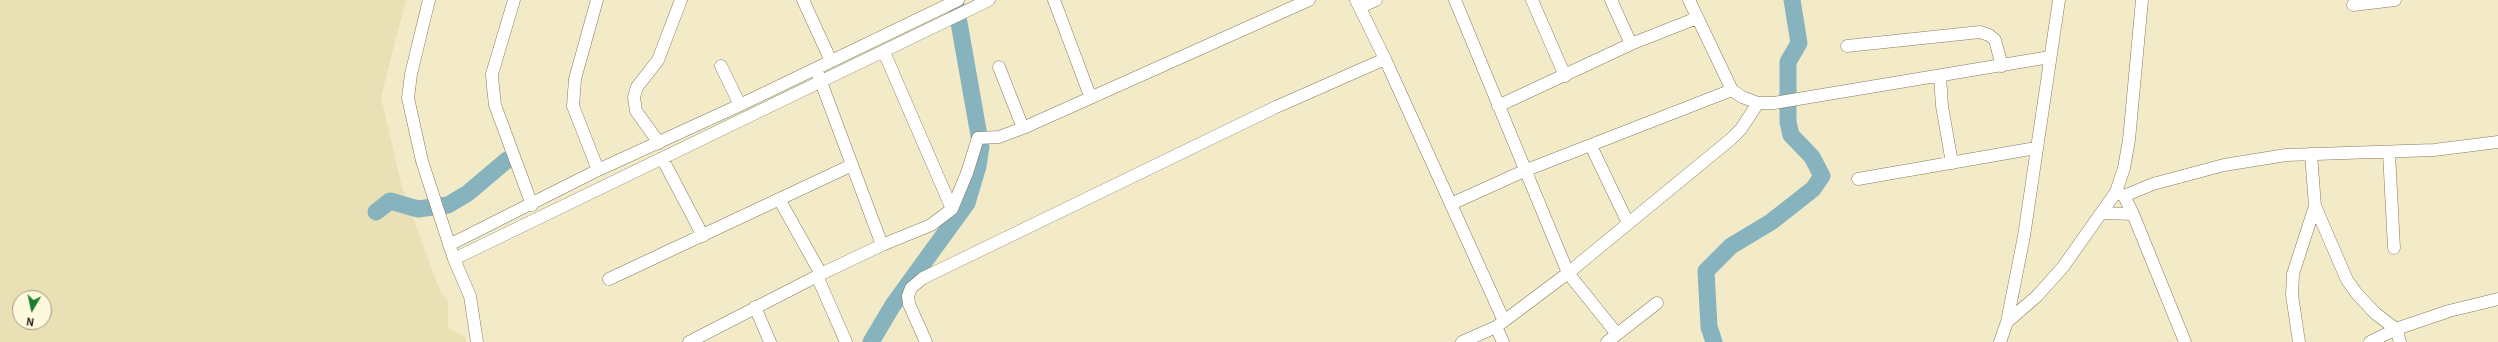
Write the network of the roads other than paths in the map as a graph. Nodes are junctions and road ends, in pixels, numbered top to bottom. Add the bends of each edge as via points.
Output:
1 (429, 0) edge
2 (514, 0) edge
3 (597, 0) edge
4 (682, 0) edge
5 (803, 0) edge
6 (958, 0) edge
7 (989, 0) edge
8 (1054, 0) edge
9 (1309, 0) edge
10 (1376, 0) edge
11 (1455, 0) edge
12 (1532, 0) edge
13 (1611, 0) edge
14 (1689, 0) edge
15 (2059, 0) edge
16 (2142, 0) edge
17 (2395, 0) edge
18 (1358, 3) edge
19 (2353, 5) dead end
20 (1697, 18) junction
21 (1631, 44) junction
22 (1847, 46) dead end
23 (884, 52) junction
24 (2050, 57) junction
25 (1385, 59) junction
26 (831, 61) junction
27 (721, 66) dead end
28 (2002, 66) junction
29 (999, 67) dead end
30 (815, 68) junction
31 (1565, 76) junction
32 (1940, 76) junction
33 (822, 80) junction
34 (1732, 90) junction
35 (1090, 96) junction
36 (1758, 103) junction
37 (740, 105) junction
38 (1498, 106) junction
39 (1023, 128) junction
40 (2498, 142) edge
41 (660, 143) junction
42 (1591, 146) junction
43 (2036, 148) junction
44 (2389, 153) junction
45 (2311, 154) junction
46 (662, 158) junction
47 (1952, 163) junction
48 (852, 165) junction
49 (598, 170) junction
50 (1524, 171) junction
51 (1858, 179) dead end
52 (2120, 194) junction
53 (779, 199) junction
54 (1451, 204) junction
55 (532, 205) junction
56 (2315, 206) junction
57 (952, 209) junction
58 (2102, 213) junction
59 (2133, 214) junction
60 (1628, 223) junction
61 (703, 236) junction
62 (448, 243) junction
63 (882, 245) junction
64 (2394, 248) dead end
65 (454, 259) junction
66 (1568, 273) junction
67 (819, 275) junction
68 (608, 279) dead end
69 (2498, 299) edge
70 (1657, 303) dead end
71 (755, 307) junction
72 (2007, 322) junction
73 (1500, 324) junction
74 (2396, 329) junction
75 (1617, 334) junction
76 (2002, 341) edge
77 (477, 342) edge
78 (689, 342) edge
79 (770, 342) edge
80 (846, 342) edge
81 (926, 342) edge
82 (1462, 342) edge
83 (1503, 342) edge
84 (1607, 342) edge
85 (2185, 342) edge
86 (2299, 342) edge
87 (2370, 342) edge
88 (2400, 342) edge

1 - 62 street via 411,74 408,98 414,133
2 - 55 street via 492,74 495,105
3 - 49 street via 575,79 573,106
4 - 41 street via 658,60 637,87 634,97 636,111
5 - 26 street
6 - 26 street
7 - 23 street
8 - 35 street
9 - 35 street
10 - 18 street
11 - 38 street
12 - 31 street
13 - 21 street
14 - 20 street
15 - 24 street
16 - 52 street via 2129,140
17 - 19 street
18 - 25 street
20 - 21 street
20 - 34 street
21 - 31 street
22 - 28 street via 1980,32 1989,34 1995,40
23 - 33 street
23 - 57 street
24 - 28 street
24 - 43 street
25 - 54 street
25 - 81 street via 1269,110 924,278 911,288 908,296
26 - 30 street
27 - 37 street
28 - 32 street
29 - 39 street
30 - 33 street
30 - 37 street
31 - 38 street
32 - 36 street via 1774,103
32 - 47 street via 1942,106
33 - 46 street
33 - 48 street
34 - 36 street
34 - 42 street
35 - 39 street
36 - 60 street via 1731,139
37 - 41 street
38 - 50 street
39 - 57 street via 999,137 978,138
40 - 44 street
41 - 49 street
42 - 50 street
42 - 60 street
43 - 47 street
43 - 72 street via 2024,236
44 - 45 street
44 - 64 street
45 - 52 street via 2286,155 2224,165
45 - 56 street
46 - 61 street
46 - 65 street
47 - 51 street
48 - 53 street
48 - 63 street
49 - 55 street
50 - 54 street
50 - 66 street
52 - 58 street
52 - 59 street
53 - 61 street
53 - 67 street
54 - 73 street
55 - 62 street
56 - 74 street via 2347,280 2356,294
56 - 86 street via 2293,274 2292,295
57 - 63 street via 932,225
58 - 59 street
58 - 72 street via 2063,267 2037,296
59 - 85 street
60 - 66 street
61 - 68 street
62 - 65 street
63 - 67 street
65 - 77 street via 470,296
66 - 73 street
66 - 75 street
67 - 71 street
67 - 80 street
69 - 74 street via 2449,311
70 - 75 street
71 - 78 street
71 - 79 street
72 - 76 street
73 - 82 street
73 - 83 street
74 - 87 street
74 - 88 street
75 - 84 street

